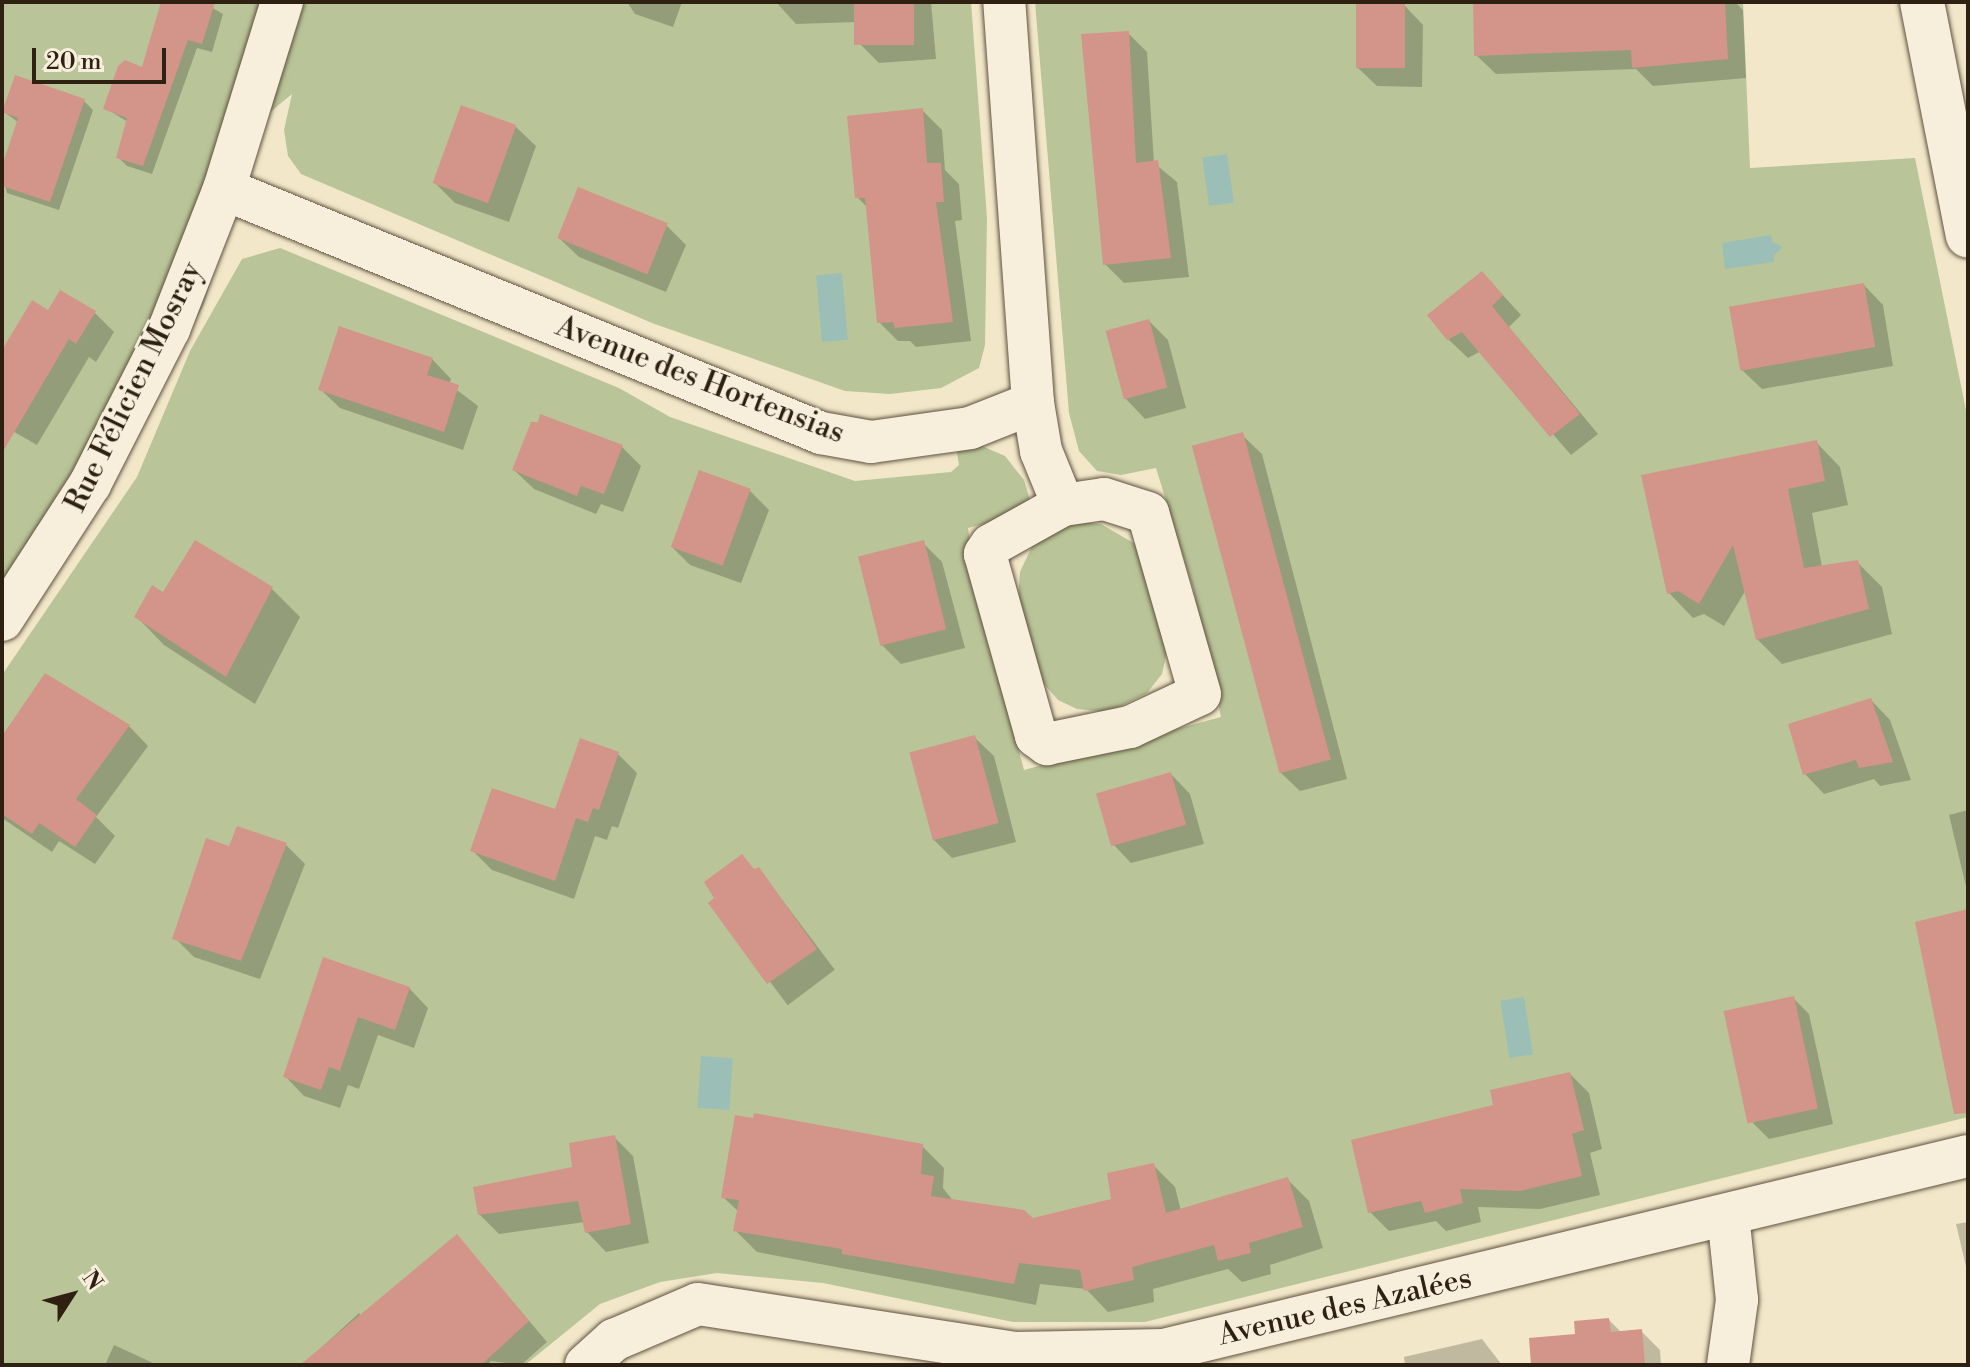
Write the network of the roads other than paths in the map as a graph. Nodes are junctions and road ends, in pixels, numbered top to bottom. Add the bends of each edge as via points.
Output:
1 (282, 2) edge
2 (1004, 2) edge
3 (1922, 2) edge
4 (224, 189) junction
5 (1968, 236) edge
6 (1033, 403) junction
7 (1063, 505) junction
8 (2, 620) edge
9 (1968, 1156) edge
10 (1728, 1214) junction
11 (1094, 1358) edge
12 (586, 1365) edge
13 (1728, 1365) edge

1 - 4 street, Rue Félicien Mosray
2 - 6 street
3 - 5 street
4 - 6 street, Avenue des Hortensias via 845,440 931,437
4 - 8 street, Rue Félicien Mosray via 169,329 103,458
6 - 7 street via 1041,451
7 - 7 street via 1104,499 1148,513 1200,694 1130,727 1047,744 1036,736 985,554 991,545
9 - 10 street, Avenue des Azalées
10 - 11 street, Avenue des Azalées via 1164,1350
10 - 13 street via 1737,1300
11 - 12 street, Avenue des Azalées via 1015,1353 698,1304 614,1340

